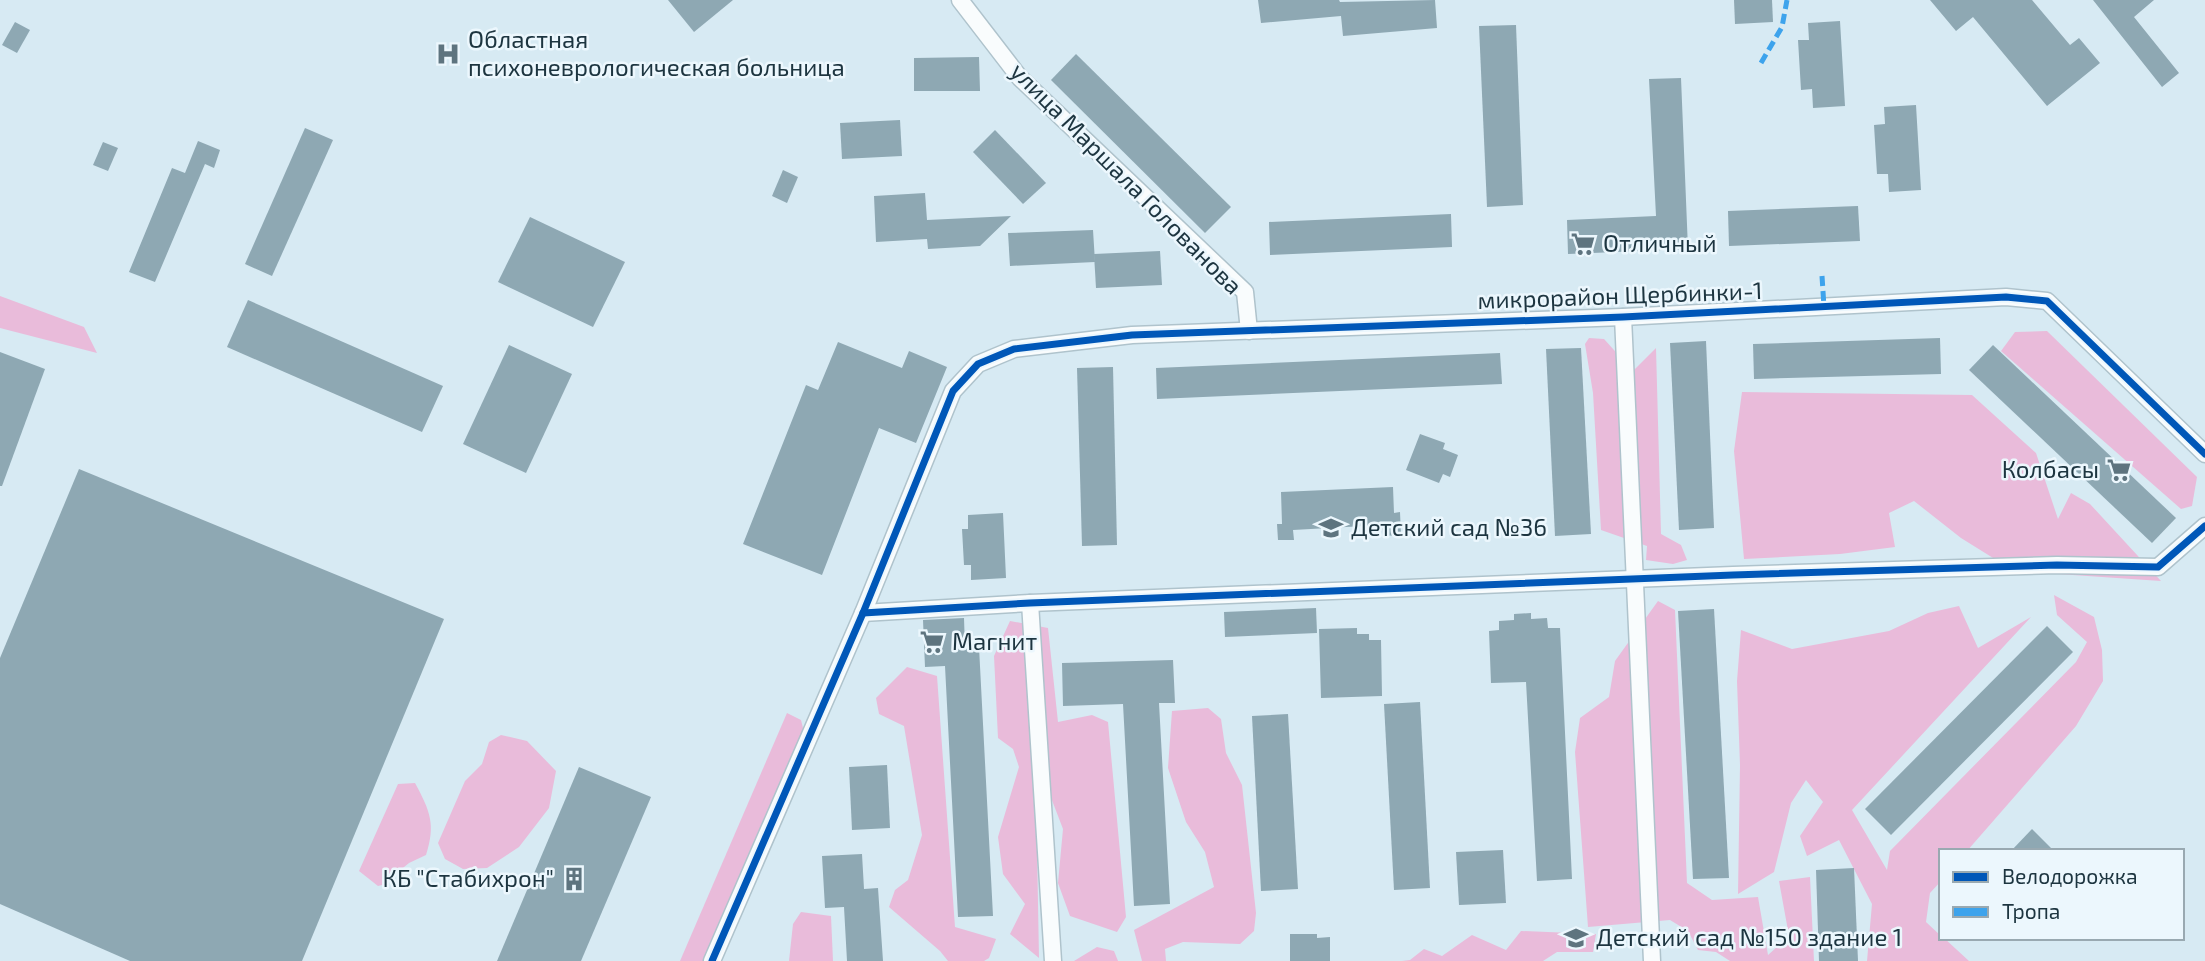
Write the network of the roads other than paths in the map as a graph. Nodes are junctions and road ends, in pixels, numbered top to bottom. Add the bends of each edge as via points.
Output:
1 (960, 0) edge
2 (1623, 317) junction
3 (1248, 331) junction
4 (2205, 454) edge
5 (2205, 526) edge
6 (1634, 579) junction
7 (1030, 603) junction
8 (863, 613) junction
9 (712, 961) edge
10 (1053, 961) edge
11 (1652, 961) edge

1 - 3 street, улица Маршала Голованова via 1020,78 1245,292
2 - 3 street, микрорайон Щербинки-1
2 - 4 street, микрорайон Щербинки-1 via 2006,297 2047,300
2 - 6 street
3 - 8 street, микрорайон Щербинки-1 via 1132,335 1014,349 978,364 953,391
5 - 6 street via 2158,567 2057,565
6 - 7 street
6 - 11 street
7 - 8 street
7 - 10 street
8 - 9 street

